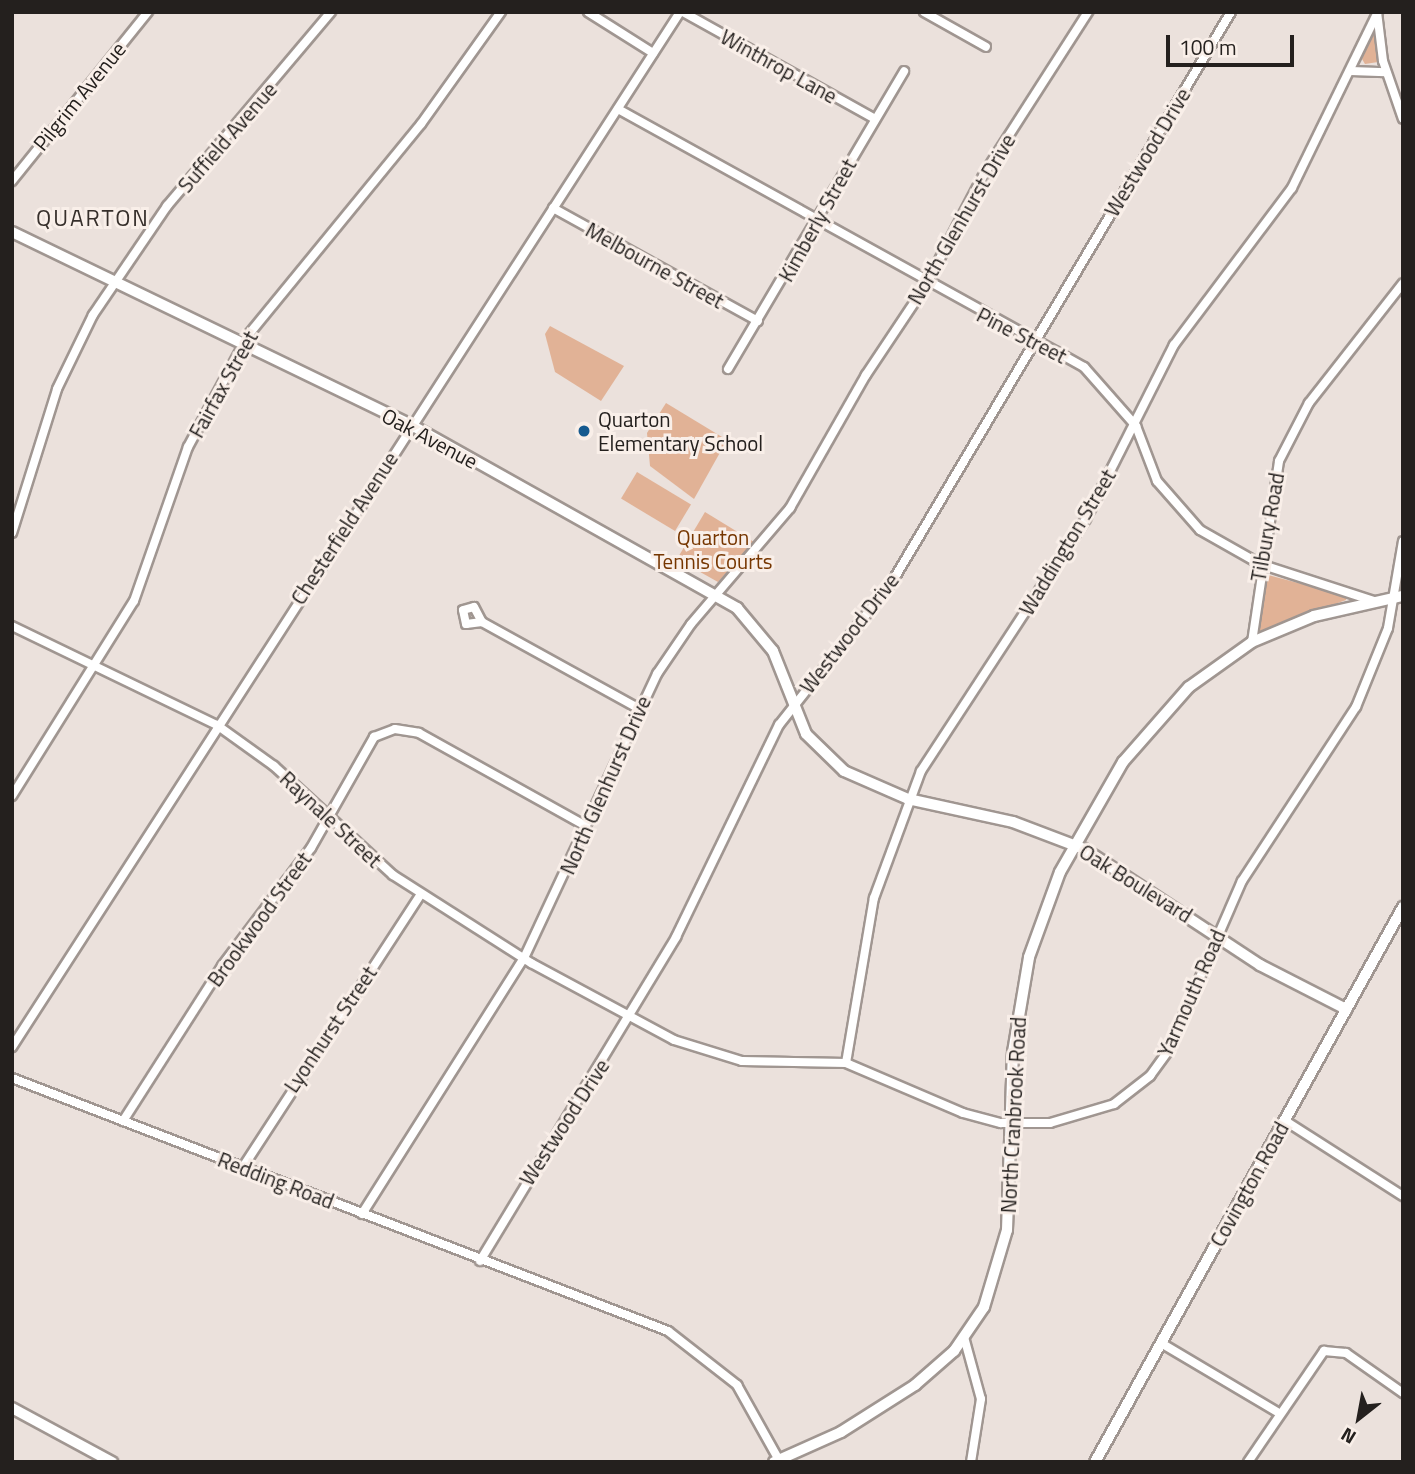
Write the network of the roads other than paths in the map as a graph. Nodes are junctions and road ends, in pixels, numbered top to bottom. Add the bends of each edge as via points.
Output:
1 (148, 12) edge
2 (331, 12) edge
3 (501, 12) edge
4 (588, 12) edge
5 (681, 12) edge
6 (925, 12) edge
7 (1087, 12) edge
8 (1231, 12) edge
9 (1378, 12) edge
10 (986, 47) dead end
11 (653, 52) junction
12 (904, 71) dead end
13 (1351, 71) junction
14 (1386, 72) junction
15 (618, 109) junction
16 (875, 119) junction
17 (1403, 119) edge
18 (12, 181) edge
19 (553, 208) junction
20 (820, 222) junction
21 (12, 232) edge
22 (114, 282) junction
23 (1403, 283) edge
24 (926, 285) junction
25 (758, 321) junction
26 (1037, 343) junction
27 (243, 344) junction
28 (728, 369) dead end
29 (413, 426) junction
30 (1136, 426) junction
31 (12, 533) edge
32 (1403, 541) edge
33 (1259, 564) junction
34 (717, 596) junction
35 (1399, 597) edge
36 (1374, 601) junction
37 (482, 622) dead end
38 (12, 626) edge
39 (1252, 642) junction
40 (96, 666) junction
41 (793, 706) junction
42 (638, 708) junction
43 (217, 725) junction
44 (12, 796) edge
45 (908, 799) junction
46 (328, 820) junction
47 (584, 825) junction
48 (1074, 844) junction
49 (421, 894) junction
50 (1403, 907) edge
51 (1215, 935) junction
52 (524, 958) junction
53 (1346, 1009) junction
54 (630, 1017) junction
55 (682, 1044) joint
56 (12, 1047) edge
57 (846, 1063) junction
58 (12, 1078) edge
59 (123, 1121) junction
60 (1284, 1121) junction
61 (1011, 1124) junction
62 (243, 1167) junction
63 (1403, 1196) edge
64 (362, 1214) junction
65 (480, 1261) junction
66 (964, 1338) junction
67 (1161, 1343) junction
68 (1403, 1393) edge
69 (12, 1408) edge
70 (1277, 1412) junction
71 (778, 1461) edge
72 (112, 1462) edge
73 (971, 1462) edge
74 (1095, 1462) edge
75 (1248, 1462) edge

1 - 18 street, Pilgrim Avenue
2 - 22 street, Suffield Avenue via 176,196
3 - 27 street, Fairfax Street via 421,124
4 - 11 street
5 - 11 street, Chesterfield Avenue
5 - 16 street, Winthrop Lane
6 - 10 street
7 - 24 street, North Glenhurst Drive via 984,174
8 - 26 street, Westwood Drive
9 - 13 street, Waddington Street
9 - 14 street
11 - 15 street, Chesterfield Avenue
12 - 16 street, Kimberly Street
13 - 14 street
13 - 30 street, Waddington Street via 1292,188 1174,345
14 - 17 street
15 - 19 street, Chesterfield Avenue
15 - 20 street, Pine Street
16 - 20 street, Kimberly Street
19 - 25 street, Melbourne Street
19 - 29 street, Chesterfield Avenue
20 - 24 street, Pine Street
20 - 25 street, Kimberly Street
21 - 22 street, Oak Avenue
22 - 27 street, Oak Avenue
22 - 31 street, Suffield Avenue via 57,389
23 - 33 street, Tilbury Road via 1293,429 1271,488
24 - 26 street, Pine Street
24 - 34 street, North Glenhurst Drive via 866,375 785,516
25 - 28 street, Kimberly Street
26 - 30 street, Pine Street via 1090,371
26 - 41 street, Westwood Drive via 891,582
27 - 29 street, Oak Avenue
27 - 40 street, Fairfax Street via 188,447 134,601
29 - 34 street, Oak Avenue
29 - 43 street, Chesterfield Avenue
30 - 33 street, Pine Street via 1157,481 1183,515
30 - 45 street, Waddington Street via 1086,519 949,723
32 - 35 street, Yarmouth Road
33 - 36 street, Pine Street
33 - 39 street, Tilbury Road
34 - 41 street, Oak Avenue via 763,634
34 - 42 street, North Glenhurst Drive via 691,624
35 - 36 street, North Cranbrook Road
35 - 51 street, Yarmouth Road via 1382,649 1343,734 1257,855
36 - 39 street, North Cranbrook Road via 1314,616
37 - 42 street
38 - 40 street, Raynale Street
39 - 48 street, North Cranbrook Road via 1200,678 1153,723
40 - 43 street, Raynale Street
40 - 44 street, Fairfax Street
41 - 45 street, Oak Boulevard via 806,734 829,760
41 - 54 street, Westwood Drive
42 - 47 street, North Glenhurst Drive
43 - 46 street, Raynale Street via 274,766
43 - 56 street, Chesterfield Avenue
45 - 48 street, Oak Boulevard via 996,817
45 - 57 street, Waddington Street via 868,919
46 - 47 street, Brookwood Street via 368,744 403,728
46 - 49 street, Raynale Street
46 - 59 street, Brookwood Street via 222,966
47 - 52 street, North Glenhurst Drive
48 - 51 street, Oak Boulevard
48 - 61 street, North Cranbrook Road via 1025,973
49 - 52 street, Raynale Street
49 - 62 street, Lyonhurst Street
50 - 53 street, Covington Road
51 - 53 street, Oak Boulevard
51 - 61 street, Yarmouth Road via 1168,1051 1139,1086 1078,1118
52 - 54 street, Raynale Street
52 - 64 street, North Glenhurst Drive
53 - 60 street, Covington Road
54 - 55 street, Raynale Street
54 - 65 street, Westwood Drive
55 - 57 street, Yarmouth Road via 742,1061
57 - 61 street, Yarmouth Road via 963,1113
58 - 59 street, Redding Road
59 - 62 street, Redding Road
60 - 63 street
60 - 67 street, Covington Road
61 - 66 street, North Cranbrook Road via 1004,1250 989,1295
62 - 64 street, Redding Road
64 - 65 street, Redding Road
65 - 71 street, Redding Road via 650,1322 695,1347 746,1397
66 - 71 street, North Cranbrook Road via 889,1403
66 - 73 street via 981,1399
67 - 70 street
67 - 74 street, Covington Road
68 - 70 street via 1333,1348 1316,1357
69 - 72 street
70 - 75 street

